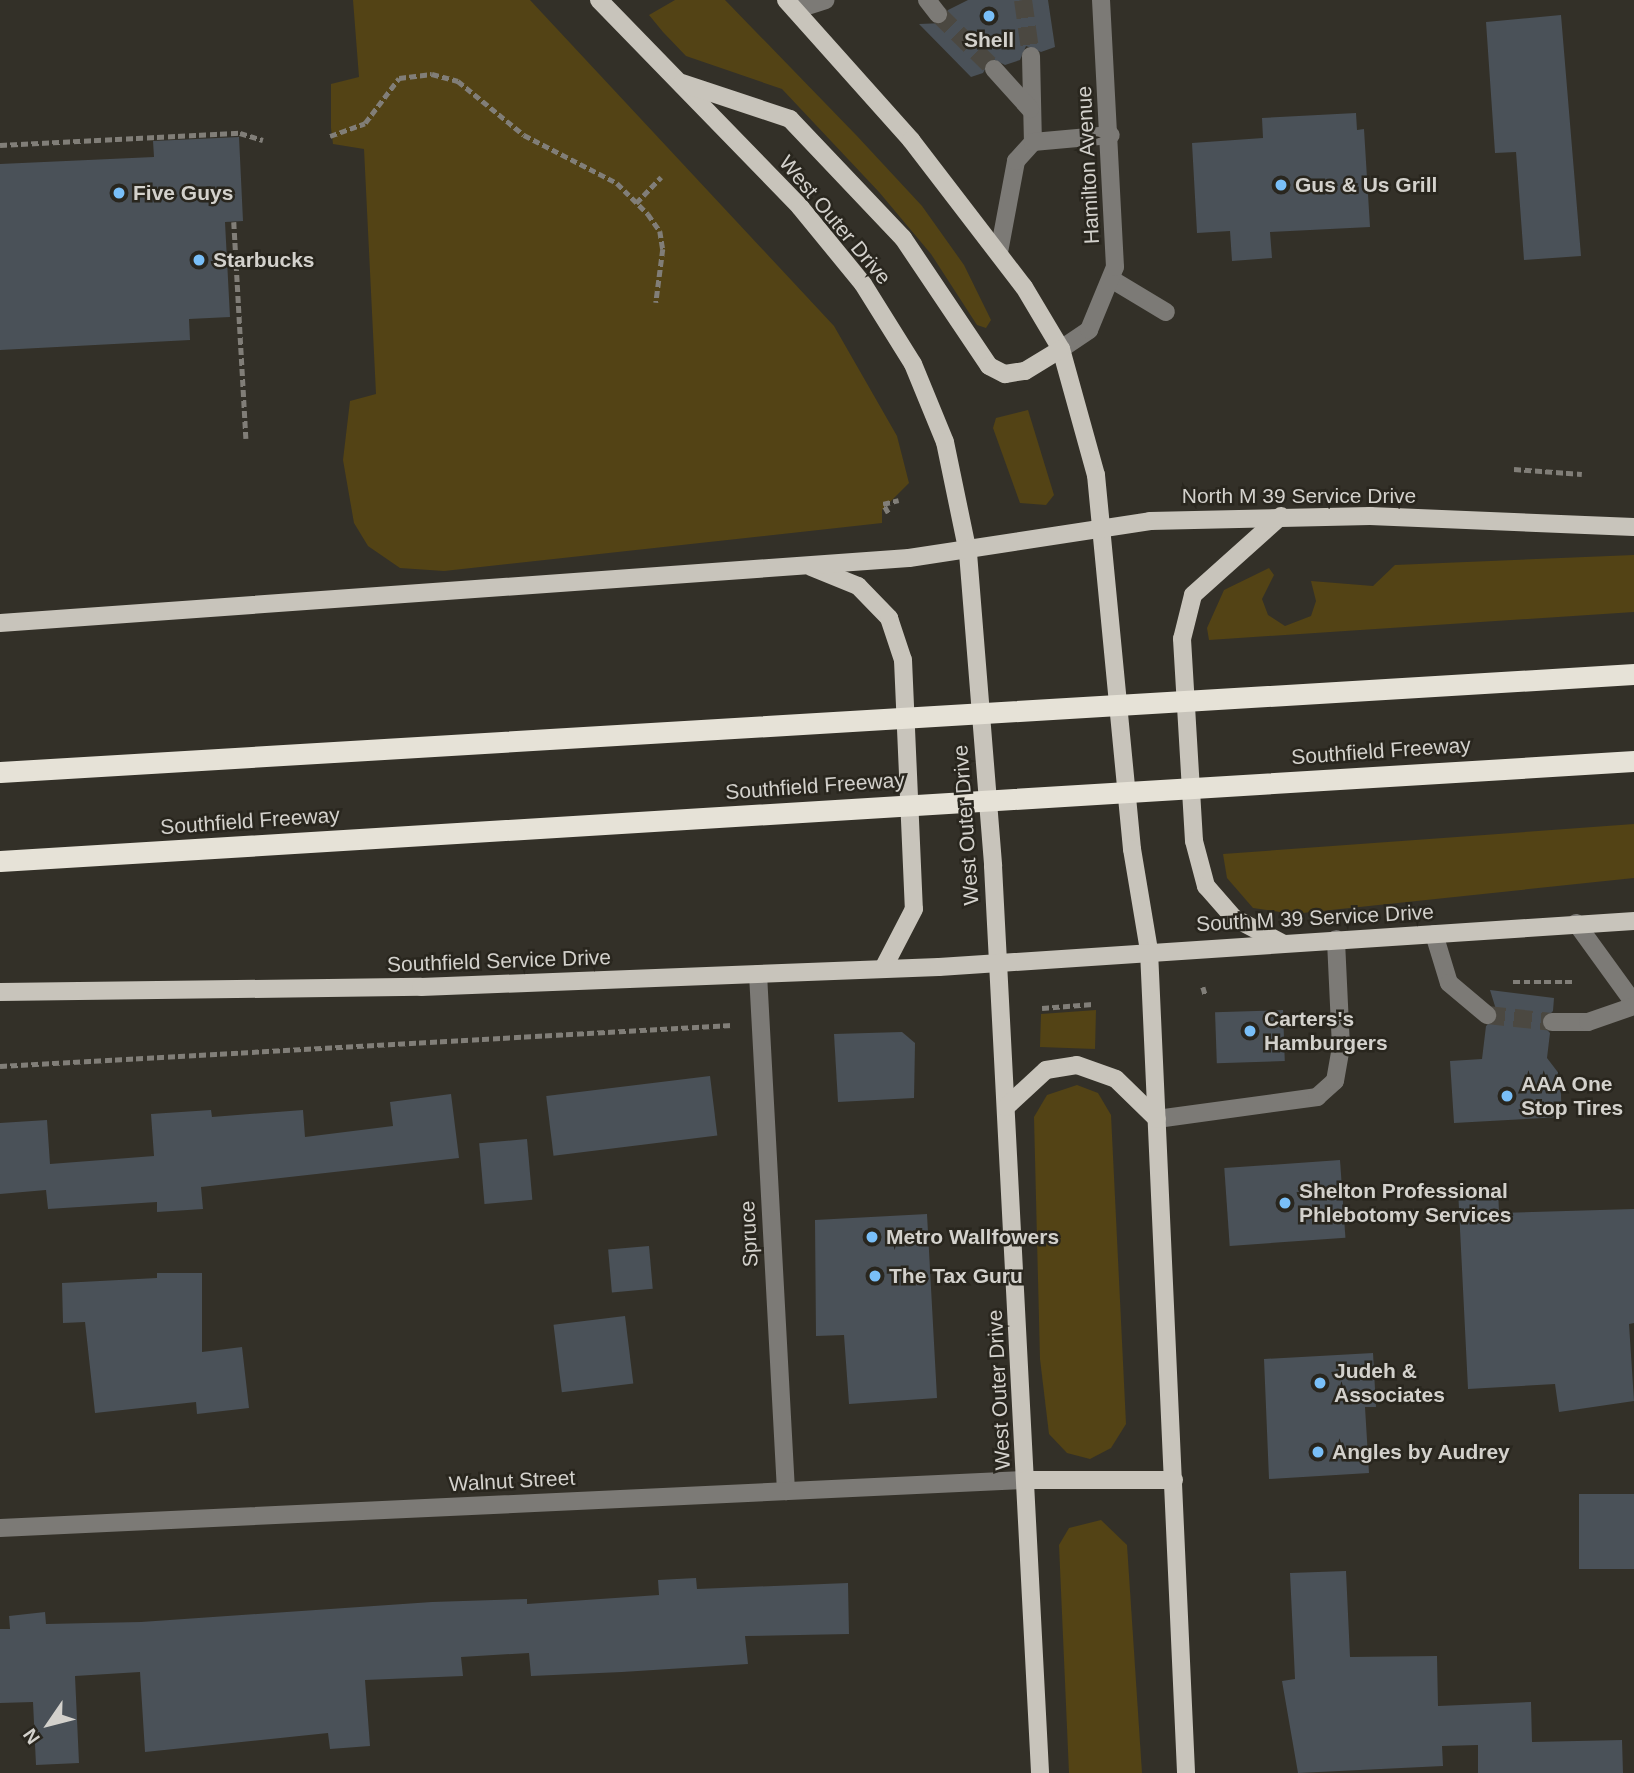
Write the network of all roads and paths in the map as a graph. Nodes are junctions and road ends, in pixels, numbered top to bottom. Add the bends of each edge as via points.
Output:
1 (599, 0) edge
2 (825, 0) edge
3 (1101, 0) edge
4 (791, 5) edge
5 (1031, 56) tunnel mouth
6 (994, 69) tunnel mouth
7 (679, 82) junction
8 (1030, 109) junction
9 (1111, 135) junction
10 (330, 136) dead end
11 (264, 140) dead end
12 (1033, 142) junction
13 (0, 145) edge
14 (661, 177) dead end
15 (636, 203) junction
16 (234, 222) dead end
17 (999, 252) junction
18 (1111, 279) junction
19 (656, 303) dead end
20 (1166, 312) dead end
21 (1062, 349) junction
22 (246, 439) dead end
23 (1514, 469) dead end
24 (1583, 474) dead end
25 (899, 500) dead end
26 (888, 513) dead end
27 (1281, 516) junction
28 (1634, 527) edge
29 (1105, 528) junction
30 (968, 553) junction
31 (805, 564) junction
32 (0, 623) edge
33 (1634, 674) edge
34 (1634, 761) edge
35 (0, 772) edge
36 (0, 861) edge
37 (1634, 921) edge
38 (1576, 923) junction
39 (1434, 934) junction
40 (1336, 939) junction
41 (1282, 943) junction
42 (1149, 951) junction
43 (999, 963) junction
44 (885, 965) junction
45 (758, 974) junction
46 (1513, 982) dead end
47 (1572, 982) dead end
48 (1203, 988) dead end
49 (0, 992) edge
50 (1206, 997) dead end
51 (1093, 1004) dead end
52 (1634, 1005) edge
53 (1042, 1008) dead end
54 (1487, 1015) tunnel mouth
55 (1552, 1023) tunnel mouth
56 (744, 1025) dead end
57 (0, 1066) edge
58 (1006, 1107) junction
59 (1157, 1119) junction
60 (1026, 1480) junction
61 (1174, 1480) junction
62 (786, 1491) junction
63 (0, 1528) edge
64 (1040, 1773) edge
65 (1186, 1773) edge

1 - 7 main road, West Outer Drive
2 - 4 street
3 - 9 street, Hamilton Avenue
4 - 17 main road via 911,140
5 - 8 street
6 - 8 street
7 - 21 main road via 790,118 903,238 989,366 1005,373 1025,371
7 - 30 main road, West Outer Drive via 808,217 863,284 913,364 945,442
8 - 12 street
9 - 12 street
9 - 18 street, Hamilton Avenue via 1116,220
10 - 15 path via 365,123 399,78 432,74 458,80 524,135 589,166
11 - 13 path via 240,134
12 - 17 street via 1016,161
14 - 15 path
15 - 19 path via 660,231
16 - 22 path
17 - 21 main road
18 - 20 street
18 - 21 street, Hamilton Avenue via 1089,330
21 - 29 main road
23 - 24 path
25 - 26 path via 883,504
27 - 28 main road, North M 39 Service Drive
27 - 29 main road, North M 39 Service Drive
27 - 41 main road via 1193,595 1182,639 1194,841 1206,886 1234,918
29 - 30 main road, North M 39 Service Drive
29 - 42 main road via 1132,849
30 - 31 main road
30 - 43 main road, West Outer Drive
31 - 32 main road
31 - 44 main road via 858,586 888,618 903,660 916,873 914,909
33 - 35 highway
34 - 36 highway, Southfield Freeway
37 - 38 main road, South M 39 Service Drive
38 - 39 main road, South M 39 Service Drive
38 - 52 street
39 - 40 main road, South M 39 Service Drive
39 - 54 street via 1449,983
40 - 41 main road, South M 39 Service Drive
40 - 59 street via 1341,1047 1335,1081 1317,1097
41 - 42 main road, South M 39 Service Drive
42 - 43 main road, South M 39 Service Drive
42 - 59 main road
43 - 44 main road, Southfield Service Drive
43 - 58 main road, West Outer Drive
44 - 45 main road, Southfield Service Drive
45 - 49 main road, Southfield Service Drive via 408,988
45 - 62 street, Spruce
46 - 47 path
48 - 50 path
51 - 53 path
52 - 55 street via 1588,1022
56 - 57 path
58 - 59 main road via 1046,1070 1077,1065 1116,1079
58 - 60 main road, West Outer Drive
59 - 61 main road
60 - 61 main road
60 - 62 street, Walnut Street
60 - 64 main road, West Outer Drive
61 - 65 main road
62 - 63 street, Walnut Street

